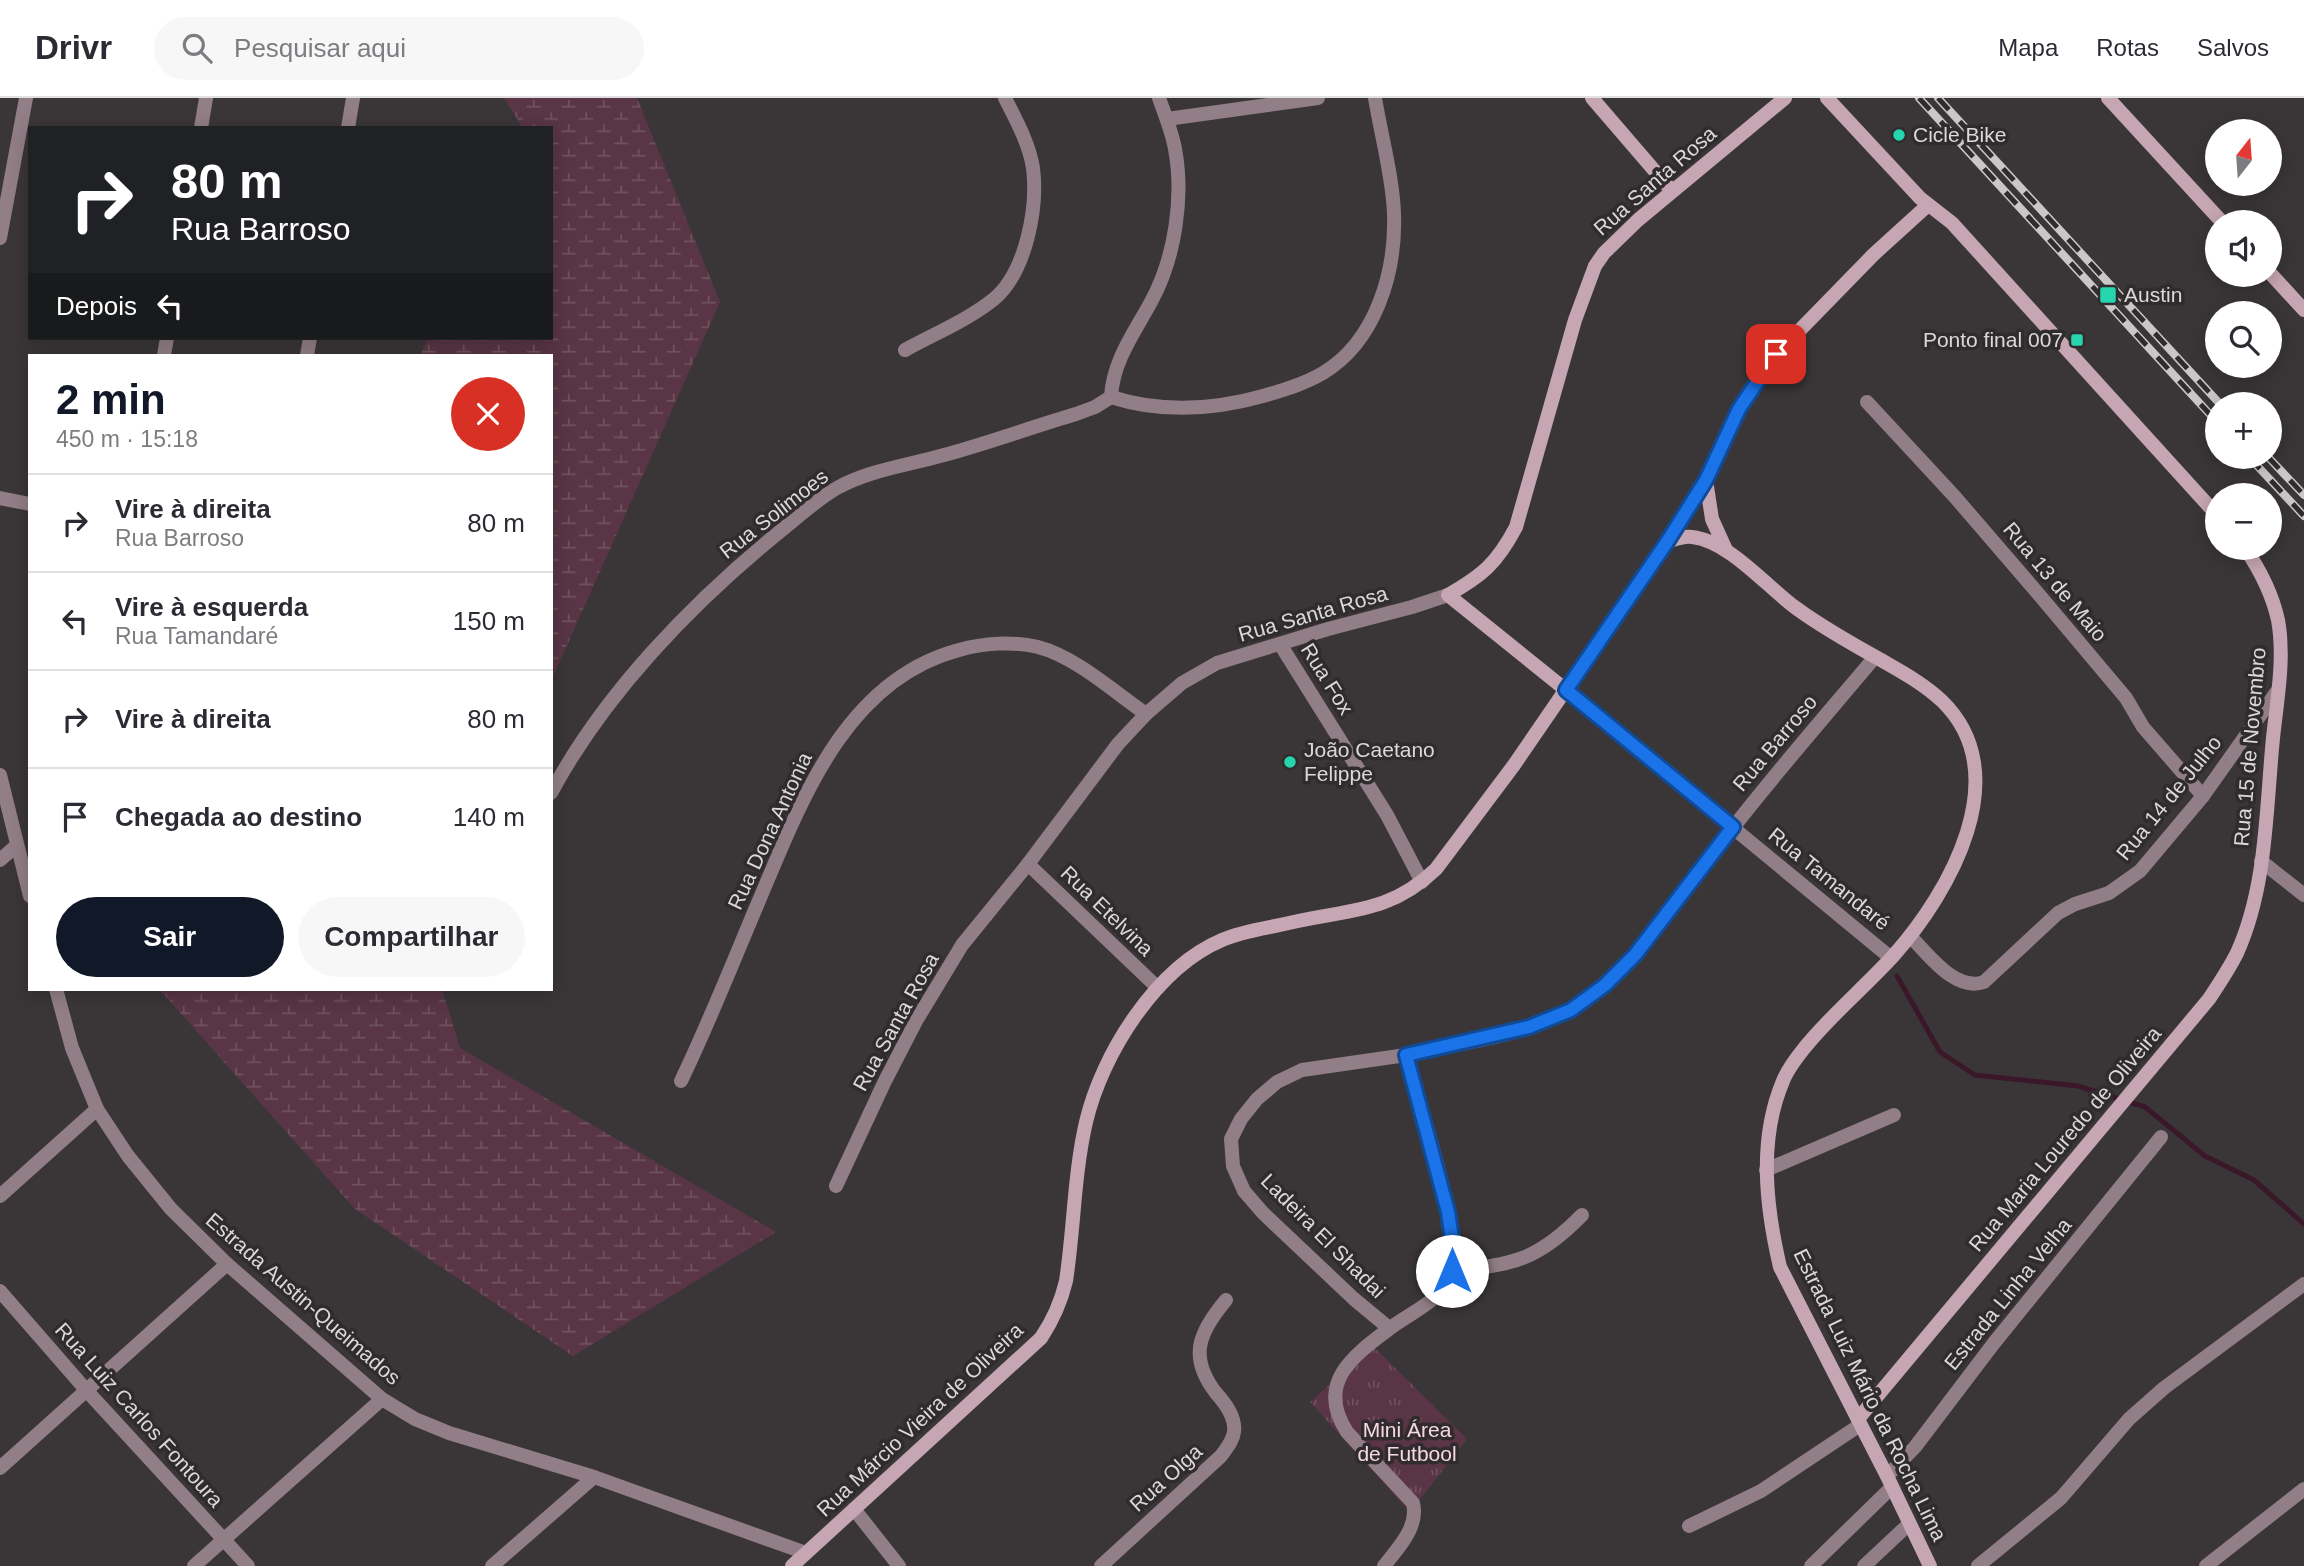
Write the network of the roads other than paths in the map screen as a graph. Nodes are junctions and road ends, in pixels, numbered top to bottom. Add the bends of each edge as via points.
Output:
1 (26, 98) edge
2 (206, 98) edge
3 (353, 98) edge
4 (1005, 98) edge
5 (1159, 98) edge
6 (1318, 98) edge
7 (1375, 98) edge
8 (1592, 98) edge
9 (1785, 98) edge
10 (1827, 98) edge
11 (2108, 98) edge
12 (1167, 119) junction
13 (201, 126) edge
14 (348, 126) edge
15 (1672, 191) junction
16 (1928, 205) junction
17 (2211, 210) edge
18 (0, 237) edge
19 (2282, 286) edge
20 (2304, 310) edge
21 (905, 351) dead end
22 (1111, 397) junction
23 (1867, 402) dead end
24 (1706, 480) junction
25 (0, 498) edge
26 (2205, 501) edge
27 (28, 504) edge
28 (1667, 542) junction
29 (1726, 550) junction
30 (2254, 560) edge
31 (1448, 595) junction
32 (1280, 644) junction
33 (1875, 657) junction
34 (1566, 690) junction
35 (2278, 690) junction
36 (1146, 714) junction
37 (0, 775) edge
38 (553, 789) edge
39 (2203, 796) junction
40 (1733, 827) junction
41 (16, 846) junction
42 (0, 860) edge
43 (2261, 861) junction
44 (1028, 864) junction
45 (1423, 882) junction
46 (28, 889) edge
47 (2304, 895) edge
48 (1910, 936) junction
49 (1891, 958) junction
50 (1158, 988) junction
51 (57, 991) edge
52 (1406, 1055) junction
53 (681, 1081) dead end
54 (97, 1109) junction
55 (1894, 1115) dead end
56 (2161, 1138) dead end
57 (1766, 1170) junction
58 (836, 1186) dead end
59 (0, 1196) edge
60 (1582, 1215) dead end
61 (227, 1264) junction
62 (1452, 1271) junction
63 (2304, 1284) edge
64 (0, 1291) edge
65 (1226, 1300) dead end
66 (1389, 1328) junction
67 (87, 1391) junction
68 (382, 1399) junction
69 (1859, 1422) junction
70 (0, 1468) edge
71 (594, 1477) junction
72 (1890, 1482) junction
73 (2304, 1489) edge
74 (855, 1509) junction
75 (1909, 1524) junction
76 (1689, 1526) dead end
77 (225, 1540) junction
78 (806, 1553) junction
79 (194, 1566) edge
80 (248, 1566) edge
81 (492, 1566) edge
82 (792, 1566) edge
83 (900, 1566) edge
84 (1101, 1566) edge
85 (1384, 1566) edge
86 (1811, 1566) edge
87 (1864, 1566) edge
88 (1930, 1566) edge
89 (1978, 1566) edge
90 (2206, 1566) edge

1 - 18 street
2 - 13 street
3 - 14 street
4 - 21 street via 1032,167 1034,191 1022,257 993,300
5 - 12 street
6 - 12 street
7 - 22 street via 1394,212 1394,240 1382,296 1352,349 1325,372 1250,399 1180,409 1136,405
8 - 15 main road
9 - 15 main road, Rua Santa Rosa
10 - 16 main road
11 - 17 main road
12 - 22 street via 1178,188 1175,226 1154,297 1117,362
15 - 31 main road, Rua Santa Rosa via 1614,242 1595,266 1516,527 1502,554
16 - 24 main road, Rua Márcio Vieira de Oliveira via 1776,354 1739,409
16 - 26 main road via 1952,223
19 - 20 main road
22 - 38 street, Rua Solimoes via 1076,414 837,488 750,555 665,639 596,720
23 - 39 street, Rua 13 de Maio via 2050,607
24 - 28 main road, Rua Márcio Vieira de Oliveira
24 - 29 main road, Estrada Luiz Mário da Rocha Lima via 1712,519
25 - 27 street
28 - 29 main road, Estrada Luiz Mário da Rocha Lima via 1691,536
28 - 34 main road, Rua Márcio Vieira de Oliveira
29 - 33 main road, Estrada Luiz Mário da Rocha Lima via 1804,614
30 - 35 main road, Rua 15 de Novembro via 2278,623
31 - 32 street, Rua Santa Rosa
31 - 34 main road, Rua Tamandaré
32 - 36 street, Rua Santa Rosa via 1217,663 1182,683
32 - 45 street, Rua Fox via 1387,815
33 - 40 street, Rua Barroso
33 - 48 main road, Estrada Luiz Mário da Rocha Lima via 1943,702 1965,732 1976,768 1974,808 1964,842 1944,884
34 - 40 street, Rua Tamandaré
34 - 45 main road, Rua Márcio Vieira de Oliveira via 1451,852
35 - 39 street, Rua 14 de Julho
35 - 43 main road, Rua 15 de Novembro
36 - 44 street, Rua Santa Rosa
36 - 53 street, Rua Dona Antonia via 1069,660 1038,647 1006,643 971,646 937,655 895,678 861,710 816,776
37 - 41 street
39 - 48 street, Rua 14 de Julho via 2140,871 2109,893 2058,913 1984,982 1975,985 1953,977
40 - 49 street, Rua Tamandaré
40 - 52 street, Rua Barroso via 1635,955 1571,1010 1529,1027
41 - 42 street
41 - 46 street
43 - 47 street, Rua 15 de Novembro
43 - 69 main road, Rua Maria Louredo de Oliveira via 2238,952 2209,999
44 - 50 street, Rua Etelvina
44 - 58 street, Rua Santa Rosa via 962,945 916,1021
45 - 50 main road, Rua Márcio Vieira de Oliveira via 1371,908 1224,939 1191,956
48 - 49 main road, Estrada Luiz Mário da Rocha Lima
49 - 57 main road, Estrada Luiz Mário da Rocha Lima via 1829,1018 1784,1078 1774,1104
50 - 74 main road, Rua Márcio Vieira de Oliveira via 1115,1052 1086,1123 1066,1281 1052,1322 1041,1338
51 - 54 street, Estrada Austin-Queimados via 72,1048
52 - 62 street via 1448,1212
52 - 66 street, Ladeira El Shadai via 1302,1070 1277,1082 1257,1099 1231,1139 1233,1166 1244,1191
54 - 59 street
54 - 61 street, Estrada Austin-Queimados via 171,1209
55 - 57 street
56 - 72 street, Estrada Linha Velha via 1994,1342
57 - 69 main road, Estrada Luiz Mário da Rocha Lima via 1771,1231 1780,1267
60 - 62 street via 1540,1252 1491,1267
61 - 67 street
61 - 68 street, Estrada Austin-Queimados
62 - 66 street, Ladeira El Shadai via 1429,1304
63 - 89 street via 2164,1388 2129,1419 2061,1498
64 - 67 street, Rua Luiz Carlos Fontoura
65 - 84 street, Rua Olga via 1211,1317 1198,1354 1202,1372 1232,1418 1229,1445
66 - 85 street via 1339,1376 1334,1404 1347,1432 1413,1503 1412,1524
67 - 70 street
67 - 77 street, Rua Luiz Carlos Fontoura
68 - 71 street, Estrada Austin-Queimados via 449,1433
68 - 77 street
69 - 72 main road, Estrada Luiz Mário da Rocha Lima
69 - 76 street via 1761,1491
71 - 78 street, Estrada Austin-Queimados
71 - 81 street
72 - 75 main road, Estrada Luiz Mário da Rocha Lima
72 - 86 street, Estrada Linha Velha
73 - 90 street
74 - 78 main road, Rua Márcio Vieira de Oliveira
74 - 83 street
75 - 87 street
75 - 88 main road, Estrada Luiz Mário da Rocha Lima
77 - 79 street
77 - 80 street, Rua Luiz Carlos Fontoura
78 - 82 main road, Rua Márcio Vieira de Oliveira

